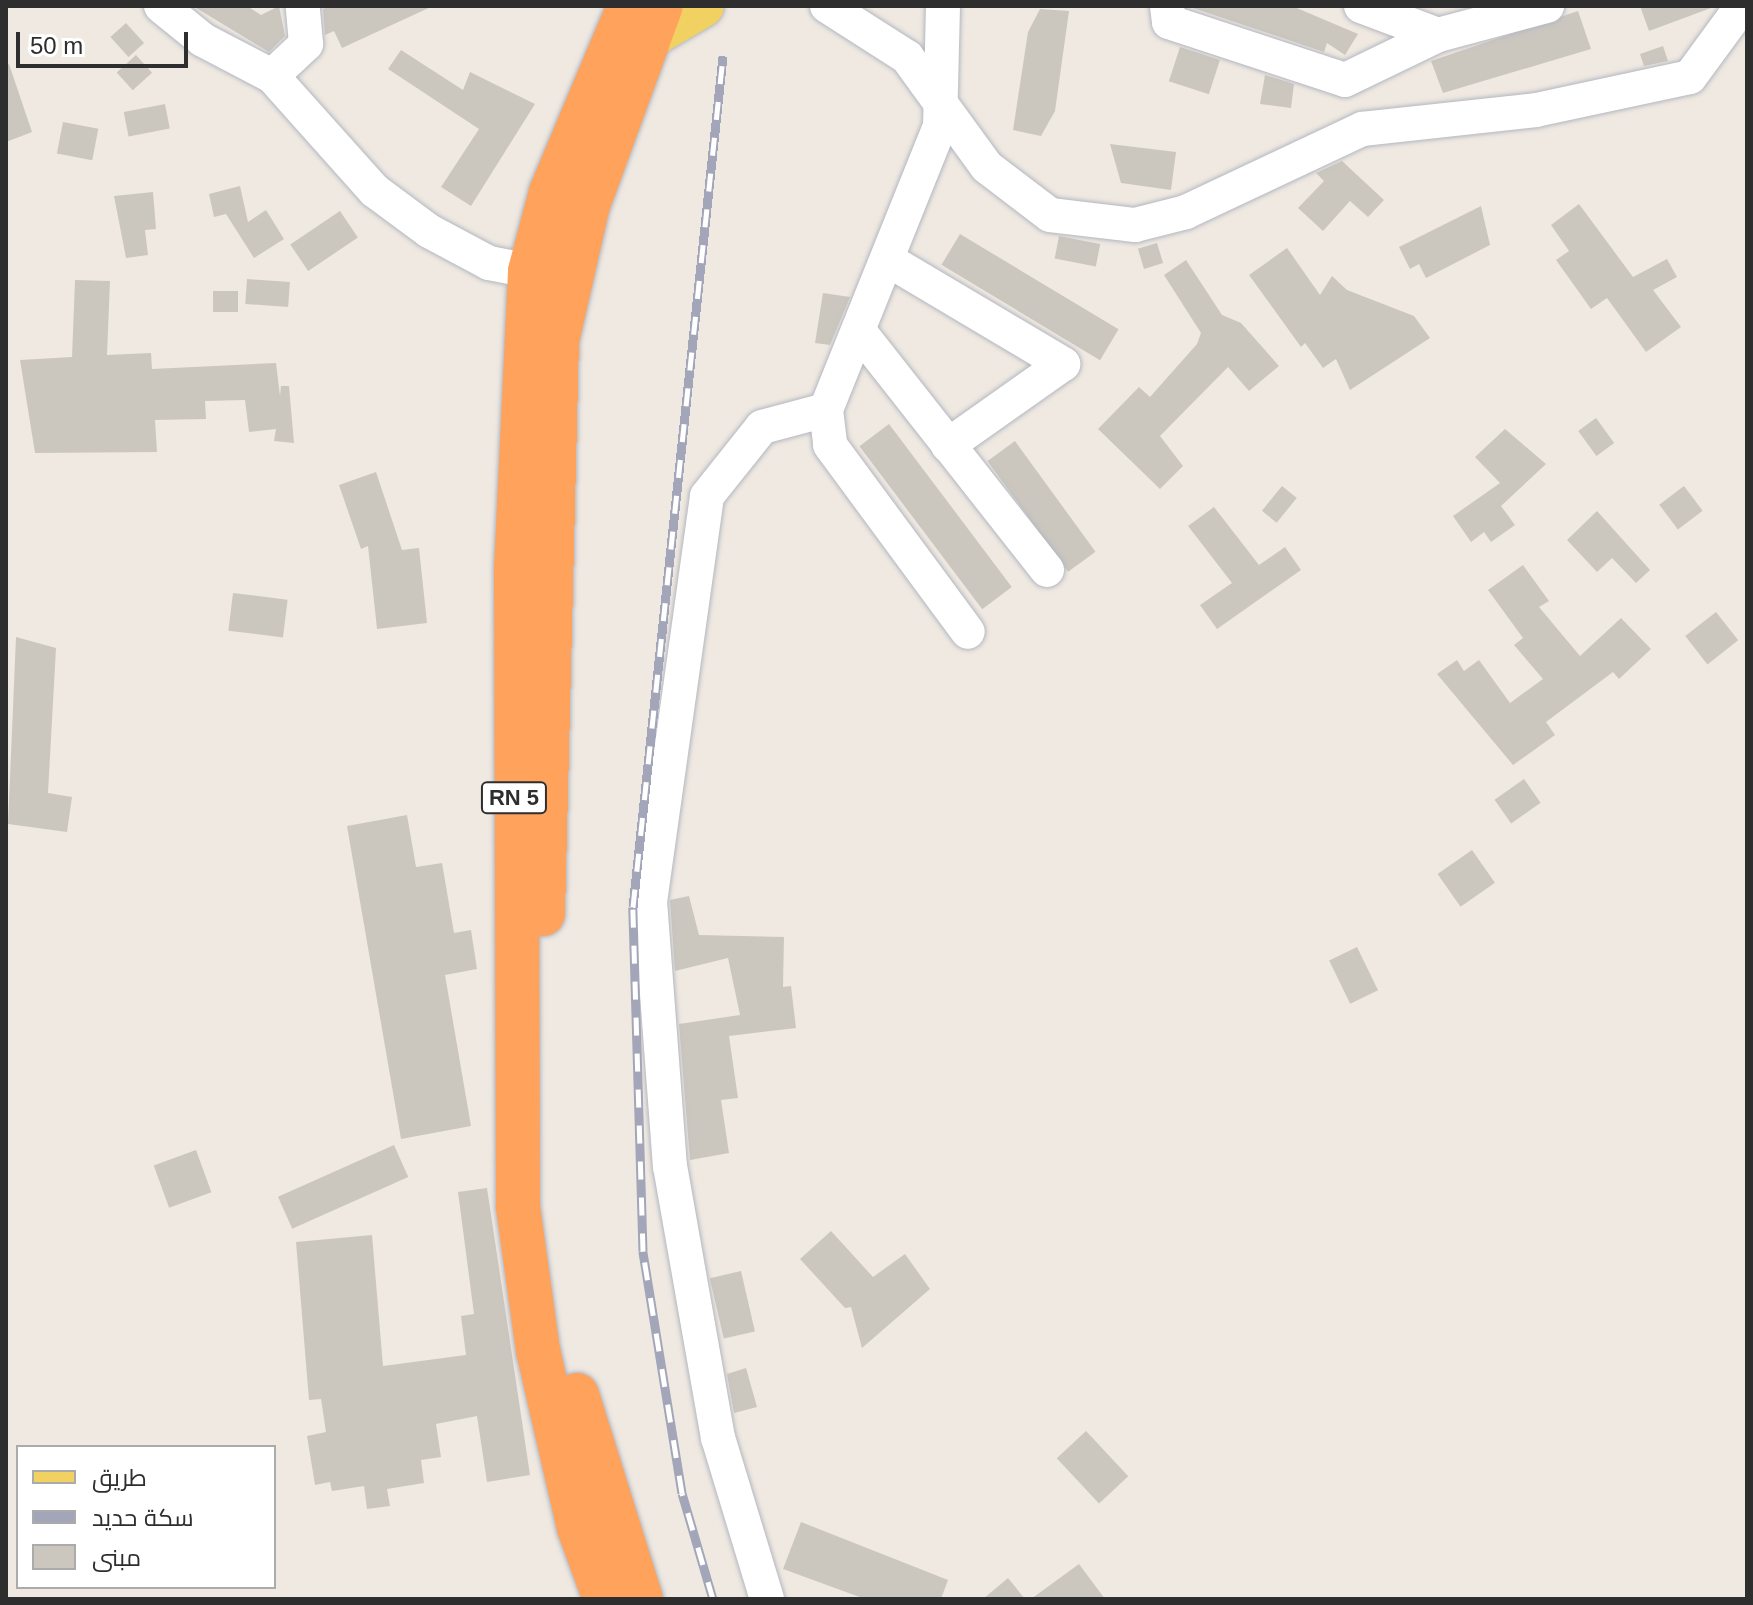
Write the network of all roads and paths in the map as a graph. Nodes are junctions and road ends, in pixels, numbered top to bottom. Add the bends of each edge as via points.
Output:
1 (161, 6) edge
2 (303, 6) edge
3 (703, 6) edge
4 (827, 6) edge
5 (943, 6) edge
6 (1167, 6) edge
7 (1361, 6) edge
8 (1547, 6) edge
9 (1742, 6) edge
10 (645, 17) edge
11 (1438, 35) junction
12 (272, 76) junction
13 (938, 91) junction
14 (888, 260) junction
15 (530, 271) junction
16 (859, 331) junction
17 (826, 410) junction
18 (948, 445) junction
19 (1047, 570) dead end
20 (968, 632) dead end
21 (605, 1599) edge
22 (641, 1599) edge
23 (767, 1599) edge

1 - 12 street via 203,40
2 - 12 street via 306,44
3 - 10 main road
4 - 13 street via 907,57
5 - 13 street
6 - 11 street via 1169,22 1345,80
7 - 11 street
8 - 11 street
9 - 13 street via 1690,77 1536,110 1362,129 1186,212 1135,225 1050,215 987,167
10 - 15 highway, RN 5 via 551,192
10 - 22 highway, RN 5 via 588,205 557,341 543,905 543,1204 563,1347
12 - 15 street via 386,199 489,263
13 - 14 street via 940,126
14 - 16 street
14 - 18 street via 1063,364
15 - 21 highway, RN 5 via 516,569 518,1207 538,1351 579,1528
16 - 17 street
16 - 18 street
17 - 20 street via 830,445
17 - 23 street via 762,427 707,496 650,902 670,1167 718,1438
18 - 19 street

